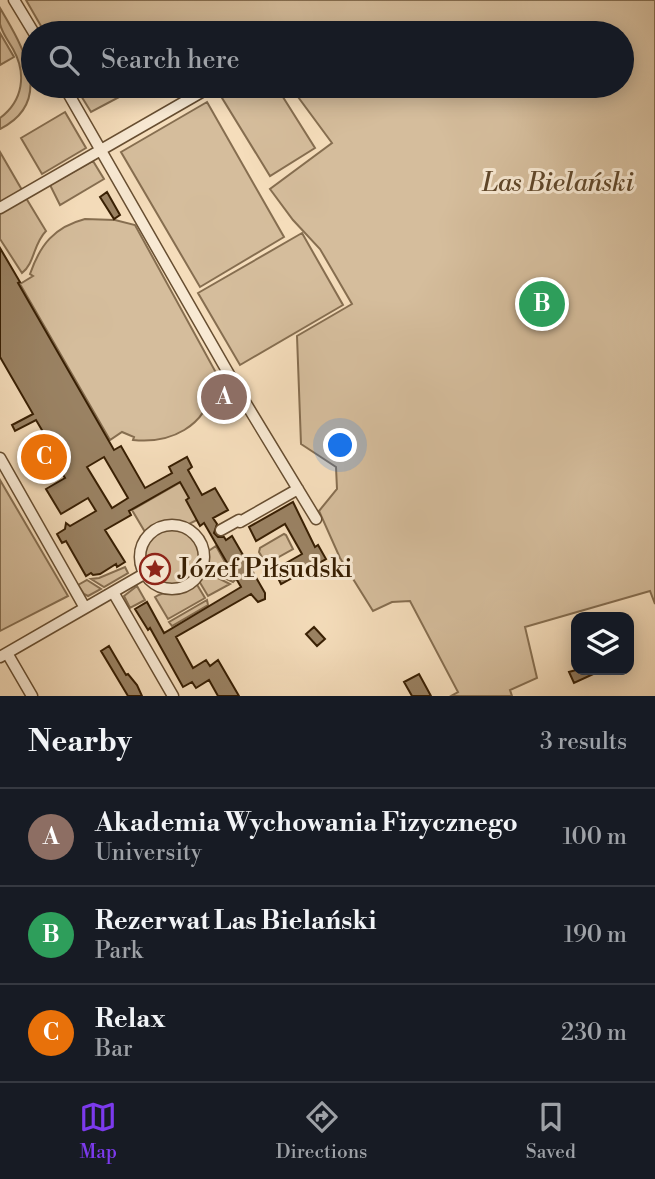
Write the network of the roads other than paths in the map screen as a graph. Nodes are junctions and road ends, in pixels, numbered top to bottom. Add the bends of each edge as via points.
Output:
1 (15, 0) edge
2 (27, 21) edge
3 (71, 98) edge
4 (191, 98) edge
5 (101, 149) junction
6 (0, 208) edge
7 (0, 458) edge
8 (298, 489) junction
9 (316, 519) dead end
10 (221, 530) dead end
11 (211, 536) dead end
12 (200, 541) junction
13 (145, 574) junction
14 (113, 592) junction
15 (85, 608) junction
16 (3, 655) edge
17 (32, 696) edge
18 (173, 696) edge

1 - 2 street
3 - 5 street
4 - 5 street
5 - 6 street
5 - 8 street
7 - 15 street
8 - 9 street
8 - 10 street
11 - 12 street
12 - 13 street via 204,561 188,585 165,589
12 - 13 street via 184,527 161,526 151,532 140,552
13 - 14 street
14 - 15 street
14 - 18 street
15 - 16 street
16 - 17 street

